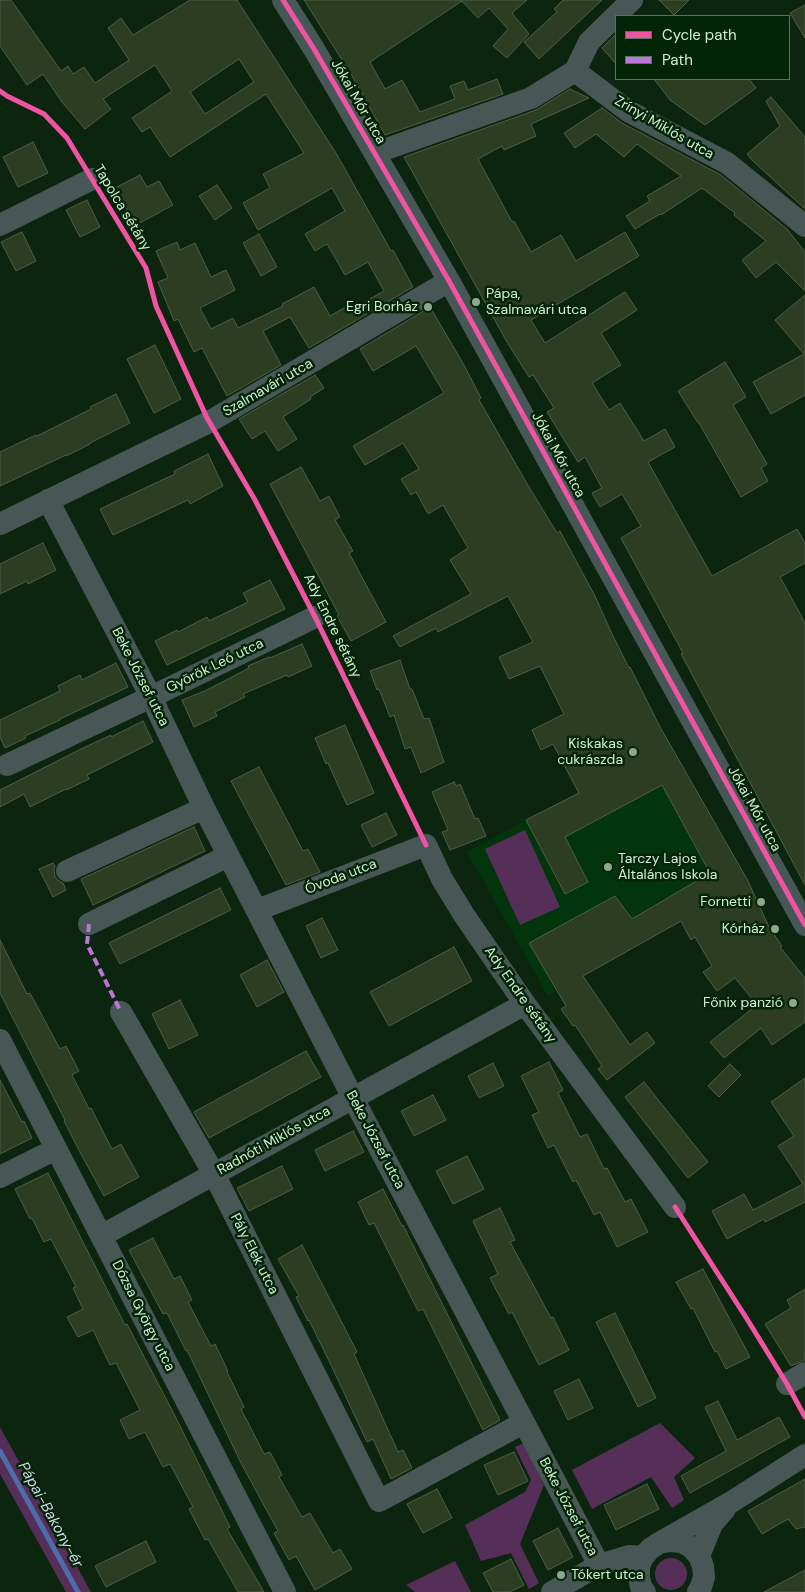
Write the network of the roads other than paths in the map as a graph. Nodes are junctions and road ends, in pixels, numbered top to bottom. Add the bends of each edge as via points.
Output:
1 (283, 0) edge
2 (632, 0) edge
3 (617, 15) edge
4 (615, 17) edge
5 (575, 71) junction
6 (375, 153) junction
7 (92, 179) dead end
8 (0, 225) edge
9 (805, 226) edge
10 (449, 281) junction
11 (48, 500) junction
12 (0, 524) edge
13 (315, 617) dead end
14 (151, 697) junction
15 (7, 765) dead end
16 (204, 808) junction
17 (426, 845) joint
18 (228, 856) junction
19 (67, 871) dead end
20 (257, 910) junction
21 (88, 924) dead end
22 (805, 925) edge
23 (525, 1004) junction
24 (121, 1012) dead end
25 (0, 1040) edge
26 (353, 1098) junction
27 (56, 1149) junction
28 (214, 1174) junction
29 (0, 1177) edge
30 (675, 1207) dead end
31 (102, 1236) junction
32 (523, 1423) junction
33 (805, 1455) edge
34 (733, 1501) junction
35 (651, 1550) junction
36 (699, 1556) junction
37 (598, 1564) junction
38 (285, 1592) edge
39 (552, 1592) edge
40 (645, 1592) edge
41 (698, 1592) edge

1 - 6 street, Jókai Mór utca
2 - 3 street
4 - 5 street via 589,42
5 - 6 street via 531,98
5 - 9 street, Zrínyi Miklós utca via 628,112 727,164
6 - 10 street, Jókai Mór utca
7 - 8 street
10 - 11 street, Szalmavári utca via 209,422
10 - 22 street, Jókai Mór utca
11 - 12 street, Szalmavári utca
11 - 14 street, Beke József utca
13 - 14 street, Györök Leó utca
14 - 15 street, Györök Leó utca
14 - 16 street, Beke József utca
16 - 18 street, Beke József utca
16 - 19 street
17 - 20 street, Óvoda utca
17 - 23 street, Ady Endre sétány via 464,915
18 - 20 street, Beke József utca
18 - 21 street
20 - 26 street, Beke József utca
23 - 26 street, Radnóti Miklós utca
23 - 30 street, Ady Endre sétány
24 - 28 street, Pály Elek utca
25 - 27 street, Dózsa György utca
26 - 28 street, Radnóti Miklós utca
26 - 32 street, Beke József utca
27 - 29 street
27 - 31 street, Dózsa György utca
28 - 31 street, Radnóti Miklós utca
28 - 32 street, Pály Elek utca via 379,1501
31 - 38 street, Dózsa György utca
32 - 37 street, Beke József utca
33 - 34 street
34 - 35 street
34 - 36 street via 712,1524
35 - 36 street via 670,1541 681,1542
35 - 37 street
35 - 40 street via 639,1566
36 - 41 street via 704,1577
37 - 39 street

